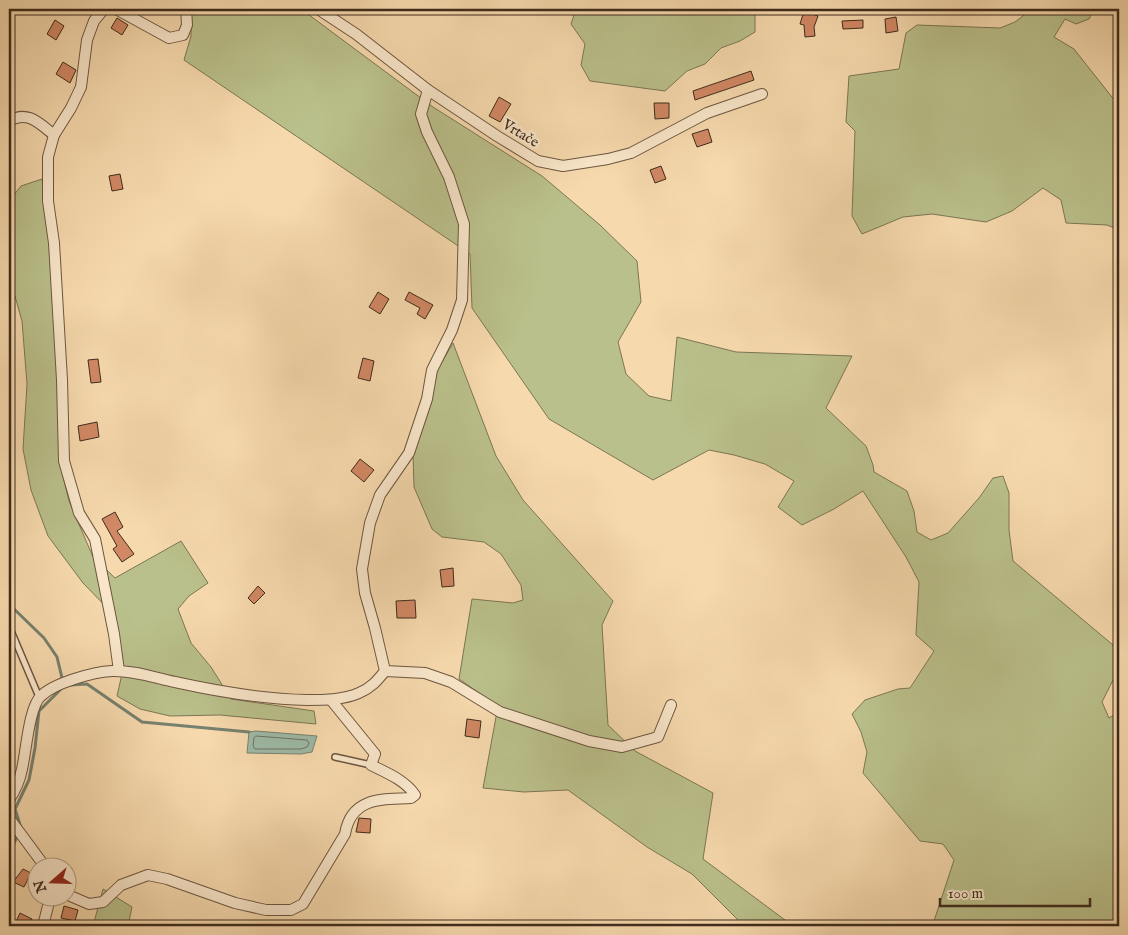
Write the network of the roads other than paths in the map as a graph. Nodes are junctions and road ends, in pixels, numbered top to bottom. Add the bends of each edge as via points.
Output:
1 (104, 9) edge
2 (116, 9) edge
3 (186, 9) edge
4 (318, 9) edge
5 (428, 90) junction
6 (762, 94) dead end
7 (9, 121) edge
8 (54, 135) junction
9 (9, 626) edge
10 (119, 671) junction
11 (385, 671) junction
12 (39, 697) junction
13 (331, 700) junction
14 (672, 705) dead end
15 (335, 757) dead end
16 (371, 765) junction
17 (9, 800) edge
18 (9, 818) edge
19 (39, 858) edge
20 (78, 899) edge
21 (48, 908) edge
22 (43, 926) edge

1 - 8 street via 94,21 87,40 81,87
2 - 3 street via 169,38 183,35 187,25
4 - 5 street, Vrtače
5 - 6 street, Vrtače via 538,161 563,166 631,153 707,113
5 - 11 street via 421,114 449,177 464,224 462,300 452,330 432,370 427,399 409,453 380,495 370,524 362,569
7 - 8 street via 20,116 32,118
8 - 10 street via 48,157 48,201 54,244 64,460 80,513 95,539
9 - 12 lane
10 - 12 street via 75,679
10 - 13 street via 226,694
11 - 13 street via 374,684 358,693
11 - 14 street via 425,673 451,682 500,712 589,741 622,747 658,738
12 - 17 street via 28,732 22,769
13 - 16 street via 375,754
15 - 16 lane
16 - 20 street via 393,776 415,795 370,802 355,810 347,821 345,834 303,904 292,910 266,910 235,903 167,879 148,876 121,885 103,902 89,904
18 - 19 street
21 - 22 street

